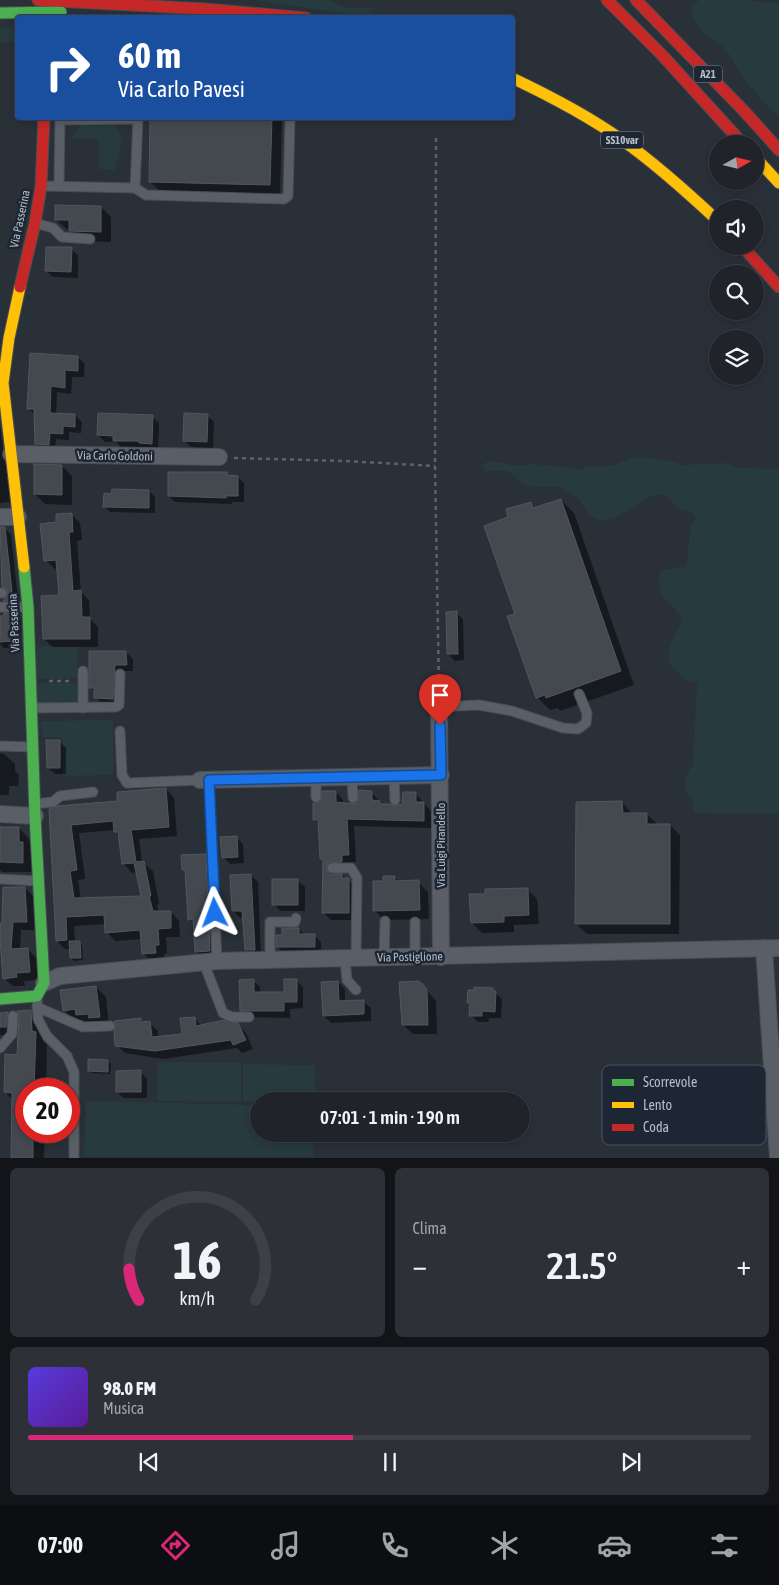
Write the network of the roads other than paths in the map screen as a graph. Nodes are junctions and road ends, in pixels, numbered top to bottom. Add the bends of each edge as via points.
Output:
1 (38, 0) edge
2 (598, 0) edge
3 (607, 0) edge
4 (636, 0) edge
5 (69, 1) edge
6 (0, 13) edge
7 (272, 15) edge
8 (662, 55) junction
9 (515, 80) edge
10 (44, 120) edge
11 (60, 120) edge
12 (138, 120) edge
13 (290, 120) edge
14 (735, 135) edge
15 (779, 150) edge
16 (764, 167) edge
17 (779, 183) edge
18 (59, 185) junction
19 (41, 186) junction
20 (135, 188) junction
21 (709, 213) edge
22 (35, 223) junction
23 (90, 239) dead end
24 (750, 255) edge
25 (779, 287) edge
26 (4, 337) edge
27 (2, 384) edge
28 (3, 412) edge
29 (11, 454) junction
30 (219, 458) road end
31 (18, 517) junction
32 (0, 518) edge
33 (0, 607) edge
34 (28, 607) junction
35 (82, 671) dead end
36 (120, 674) dead end
37 (579, 694) dead end
38 (440, 706) joint
39 (31, 708) junction
40 (83, 708) junction
41 (120, 731) dead end
42 (0, 746) edge
43 (32, 748) junction
44 (441, 775) junction
45 (394, 776) junction
46 (352, 777) junction
47 (316, 778) junction
48 (204, 780) junction
49 (93, 792) dead end
50 (316, 797) dead end
51 (352, 798) dead end
52 (395, 800) dead end
53 (34, 810) junction
54 (0, 814) edge
55 (332, 868) dead end
56 (0, 879) edge
57 (38, 881) junction
58 (296, 918) dead end
59 (384, 921) dead end
60 (415, 922) dead end
61 (772, 948) edge
62 (441, 956) junction
63 (415, 957) junction
64 (350, 958) junction
65 (384, 958) junction
66 (270, 960) junction
67 (210, 962) junction
68 (356, 990) dead end
69 (39, 995) junction
70 (0, 999) edge
71 (13, 1007) junction
72 (248, 1017) dead end
73 (110, 1026) dead end
74 (0, 1048) edge
75 (74, 1158) edge
76 (778, 1158) edge

1 - 5 main road
2 - 8 main road
3 - 8 main road, A21
4 - 15 main road, A21
5 - 6 main road via 59,13
5 - 7 main road
8 - 14 main road, A21
9 - 21 main road, SS10var via 618,137
10 - 19 main road, Via Passerina
11 - 18 lane
12 - 20 lane
13 - 20 lane via 288,196 284,199 146,195
16 - 17 main road
18 - 19 lane
18 - 20 lane
19 - 22 main road, Via Passerina
22 - 23 lane via 53,228 62,237
22 - 26 main road, Via Passerina
24 - 25 main road
26 - 27 main road, Via Passerina
27 - 28 main road, Via Passerina
28 - 29 main road, Via Passerina
29 - 30 street, Via Carlo Goldoni
29 - 31 main road, Via Passerina
31 - 32 street
31 - 34 main road, Via Passerina via 23,593
33 - 34 lane
34 - 39 main road, Via Passerina
35 - 40 lane
36 - 40 lane via 119,705
37 - 38 lane via 587,712 586,723 578,729 563,728 512,711 479,705
38 - 44 street, Via Luigi Pirandello
39 - 40 lane
39 - 43 main road, Via Passerina
41 - 48 lane via 122,775 128,783
42 - 43 lane
43 - 53 main road, Via Passerina
44 - 45 street
44 - 62 street, Via Luigi Pirandello
45 - 46 street
45 - 52 lane
46 - 47 street
46 - 51 lane
47 - 48 street
47 - 50 lane
48 - 67 lane
49 - 53 lane via 60,796
53 - 54 street
53 - 57 main road, Via Passerina
55 - 64 lane via 351,868 356,878
56 - 57 lane
57 - 69 main road, Via Passerina
58 - 66 lane via 295,922 270,922
59 - 65 lane
60 - 63 lane
61 - 62 street, Via Postiglione
61 - 76 street
62 - 63 street, Via Postiglione
63 - 65 street, Via Postiglione
64 - 65 street, Via Postiglione
64 - 66 street, Via Postiglione
64 - 68 lane via 347,980
66 - 67 street, Via Postiglione
67 - 69 street, Via Postiglione via 60,976
67 - 72 lane via 224,1012 232,1017
69 - 71 main road
69 - 73 lane via 82,1028
69 - 75 lane via 38,1019 46,1036 66,1056 74,1072
70 - 71 main road
71 - 74 lane via 12,1034

